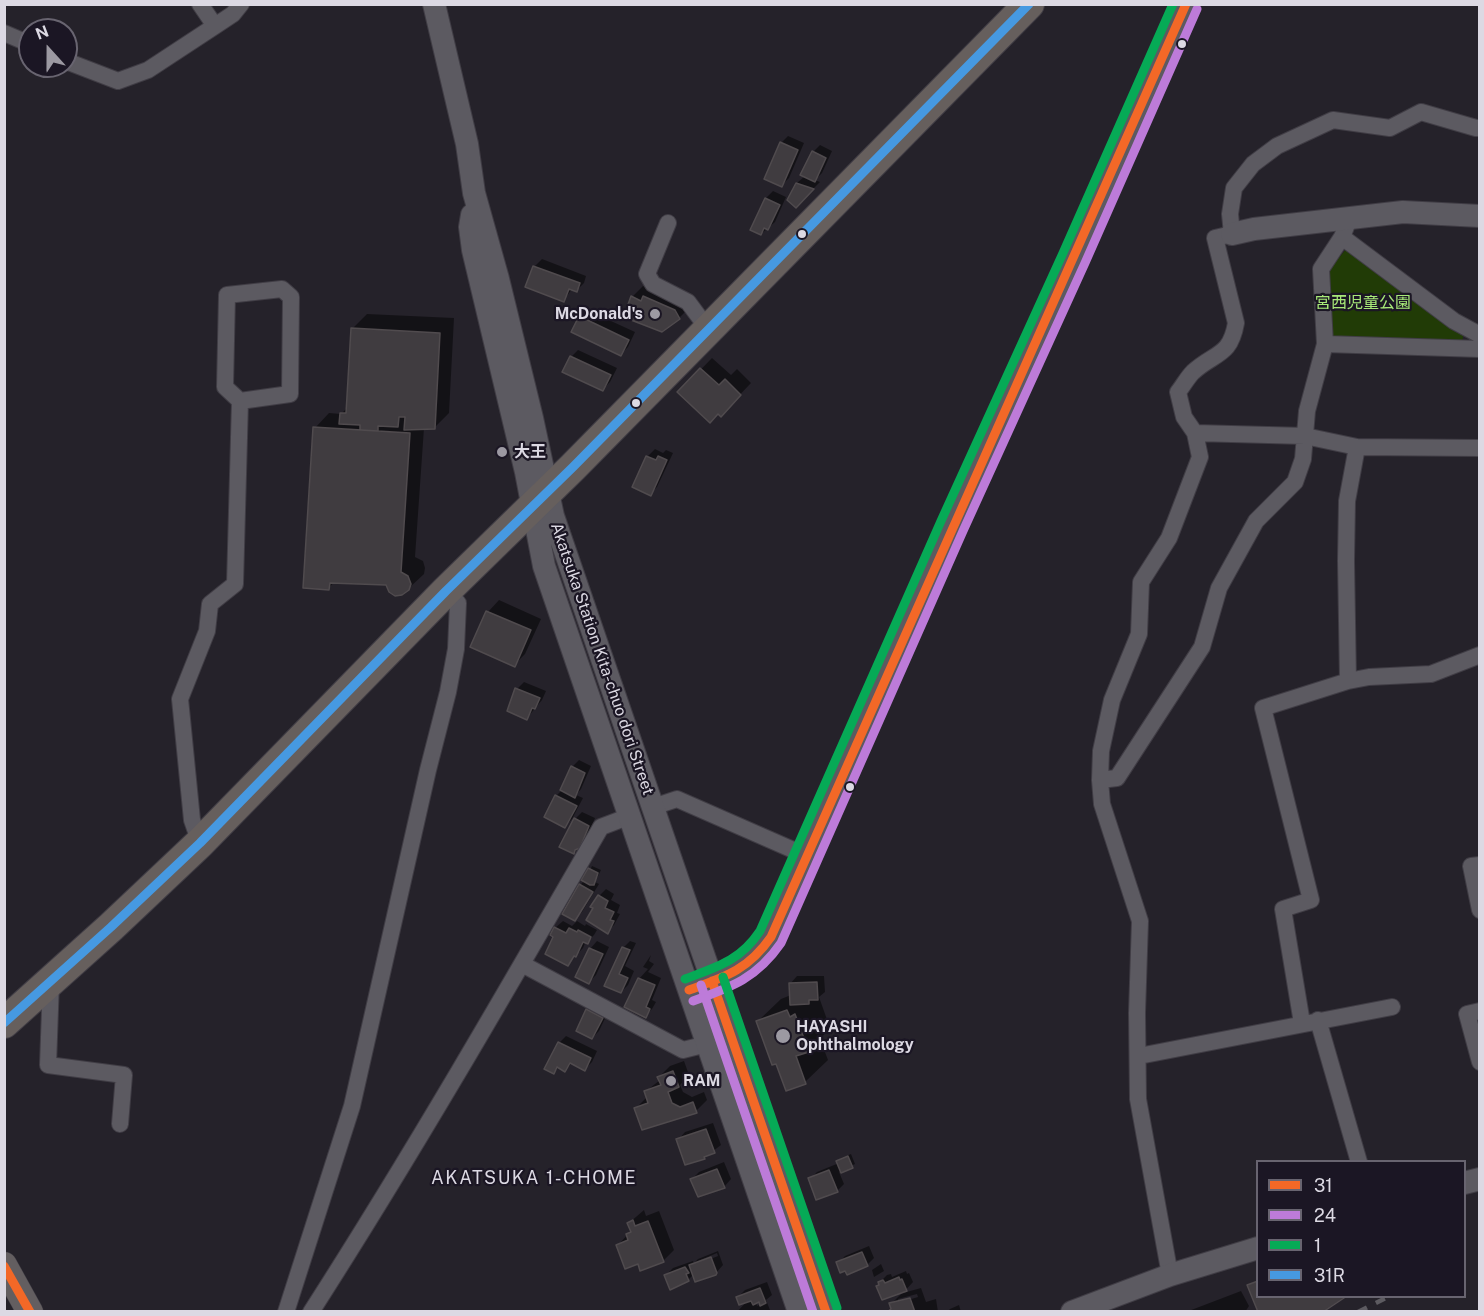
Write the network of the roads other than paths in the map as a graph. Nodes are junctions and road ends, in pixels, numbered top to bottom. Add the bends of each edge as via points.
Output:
1 (200, 4) edge
2 (241, 4) edge
3 (434, 4) edge
4 (1029, 4) edge
5 (1186, 4) edge
6 (215, 26) junction
7 (4, 33) edge
8 (18, 39) edge
9 (78, 66) edge
10 (1479, 128) edge
11 (1479, 216) edge
12 (668, 223) dead end
13 (1345, 228) junction
14 (1232, 234) junction
15 (708, 329) junction
16 (1479, 335) edge
17 (1325, 344) junction
18 (1479, 349) edge
19 (240, 400) junction
20 (1195, 433) junction
21 (1305, 436) junction
22 (1357, 447) junction
23 (1479, 448) edge
24 (539, 499) junction
25 (446, 591) junction
26 (1479, 655) edge
27 (1348, 681) junction
28 (632, 742) junction
29 (607, 749) junction
30 (1100, 780) junction
31 (653, 807) junction
32 (630, 816) junction
33 (200, 843) junction
34 (807, 855) junction
35 (1479, 865) edge
36 (1479, 910) edge
37 (522, 964) junction
38 (712, 981) junction
39 (51, 982) junction
40 (689, 990) junction
41 (1392, 1007) dead end
42 (1479, 1011) edge
43 (1310, 1022) junction
44 (4, 1023) edge
45 (707, 1044) junction
46 (1139, 1056) junction
47 (1479, 1062) edge
48 (120, 1124) dead end
49 (1359, 1160) edge
50 (1256, 1248) edge
51 (4, 1265) edge
52 (1170, 1275) junction
53 (30, 1311) edge
54 (286, 1311) edge
55 (310, 1311) edge
56 (799, 1311) edge
57 (826, 1311) edge
58 (1072, 1311) edge

1 - 6 street
2 - 6 street
3 - 24 street, Akatsuka Station Kita-chuo dori Street via 467,144 474,194 472,250
4 - 15 highway
5 - 34 street
6 - 9 street via 148,70 118,81
7 - 8 street
10 - 14 street via 1421,112 1389,128 1333,120 1277,146 1253,164 1234,188
11 - 13 street via 1403,212
12 - 15 street via 647,274 653,284 688,302
13 - 14 street via 1254,229
13 - 16 street via 1454,321
13 - 17 street via 1321,269
14 - 20 street via 1215,238 1236,322 1234,336 1225,350 1193,372 1178,392 1184,417
15 - 24 highway
17 - 18 street
17 - 21 street via 1307,411
19 - 19 street via 225,387 228,295 282,289 291,297 290,394
19 - 33 street via 235,584 210,604 207,631 180,699 192,820
20 - 21 street
20 - 30 street via 1200,457 1169,538 1141,582 1139,634 1112,700 1101,751
21 - 22 street
21 - 30 street via 1295,482 1256,521 1220,588 1202,647 1117,778
22 - 23 street
22 - 27 street via 1347,501
24 - 25 highway
24 - 28 street, Akatsuka Station Kita-chuo dori Street via 560,538
24 - 29 street, Akatsuka Station Kita-chuo dori Street via 544,566
25 - 33 highway
25 - 54 street via 458,603 456,649 448,692 352,1106
26 - 27 street via 1431,674
27 - 43 street via 1263,708 1311,900 1283,909
28 - 29 street
28 - 31 street, Akatsuka Station Kita-chuo dori Street
29 - 32 street, Akatsuka Station Kita-chuo dori Street
30 - 46 street via 1102,804 1140,921
31 - 34 street via 677,799
31 - 38 street, Akatsuka Station Kita-chuo dori Street
32 - 37 street via 601,826
32 - 40 street, Akatsuka Station Kita-chuo dori Street
33 - 39 highway
34 - 38 street via 762,953 742,970
35 - 36 street via 1471,866
37 - 45 street via 683,1050
37 - 55 street via 382,1200
38 - 40 street
38 - 57 street, Akatsuka Station Kita-chuo dori Street
39 - 44 highway
39 - 48 street via 48,1065 124,1076
40 - 45 street, Akatsuka Station Kita-chuo dori Street
41 - 43 street
42 - 47 street via 1467,1014
43 - 46 street
43 - 49 street
45 - 56 street, Akatsuka Station Kita-chuo dori Street
46 - 52 street via 1138,1099
50 - 52 street
51 - 53 main road
52 - 58 street

